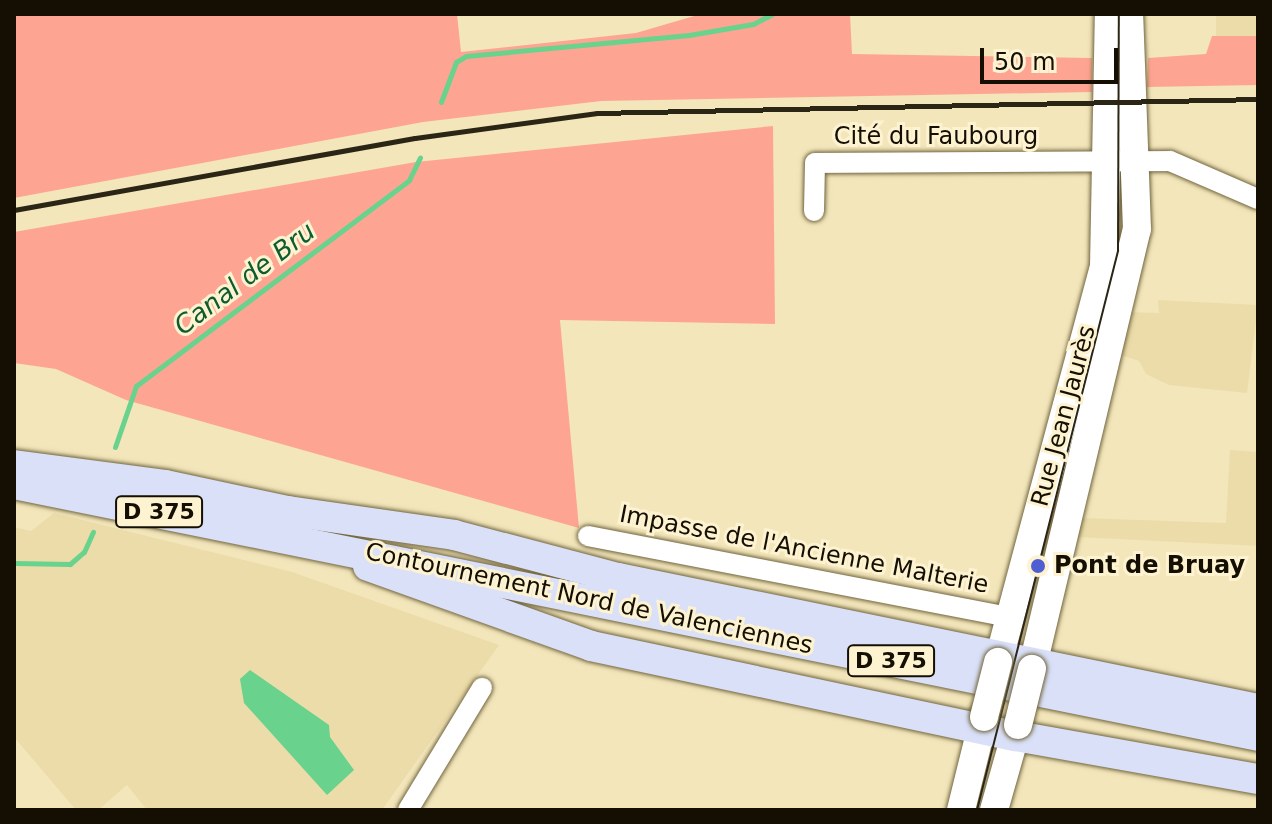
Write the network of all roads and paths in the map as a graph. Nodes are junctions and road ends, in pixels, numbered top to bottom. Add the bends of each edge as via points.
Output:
1 (1109, 14) edge
2 (1129, 14) edge
3 (1105, 162) junction
4 (1137, 164) junction
5 (1258, 199) edge
6 (814, 211) dead end
7 (14, 448) edge
8 (14, 465) edge
9 (14, 484) edge
10 (165, 485) junction
11 (288, 511) junction
12 (588, 536) dead end
13 (303, 540) junction
14 (525, 586) junction
15 (1009, 617) junction
16 (999, 658) junction
17 (1033, 665) junction
18 (482, 688) dead end
19 (1258, 709) edge
20 (982, 722) junction
21 (1017, 730) junction
22 (1258, 736) edge
23 (1258, 779) edge
24 (408, 810) edge
25 (961, 810) edge
26 (994, 810) edge

1 - 3 main road, Rue Jean Jaurès
2 - 4 main road, Rue Jean Jaurès
3 - 4 street
3 - 6 street, Cité du Faubourg via 815,163
3 - 15 main road, Rue Jean Jaurès via 1104,267
4 - 5 street via 1180,161
4 - 17 main road, Rue Jean Jaurès via 1135,241 1072,481
7 - 10 main road
8 - 10 main road
9 - 13 main road, Contournement Nord de Valenciennes / D 375
10 - 11 main road
11 - 14 main road
11 - 16 main road via 454,535 618,578
12 - 15 street, Impasse de l'Ancienne Malterie
13 - 14 main road, Contournement Nord de Valenciennes / D 375
13 - 20 main road via 546,634
14 - 22 main road, Contournement Nord de Valenciennes / D 375
15 - 16 main road, Rue Jean Jaurès
16 - 17 main road
16 - 20 main road, Rue Jean Jaurès, bridge
17 - 19 main road
17 - 21 main road, Rue Jean Jaurès, bridge
18 - 24 street
20 - 21 main road
20 - 25 main road, Rue Jean Jaurès
21 - 23 main road
21 - 26 main road, Rue Jean Jaurès

